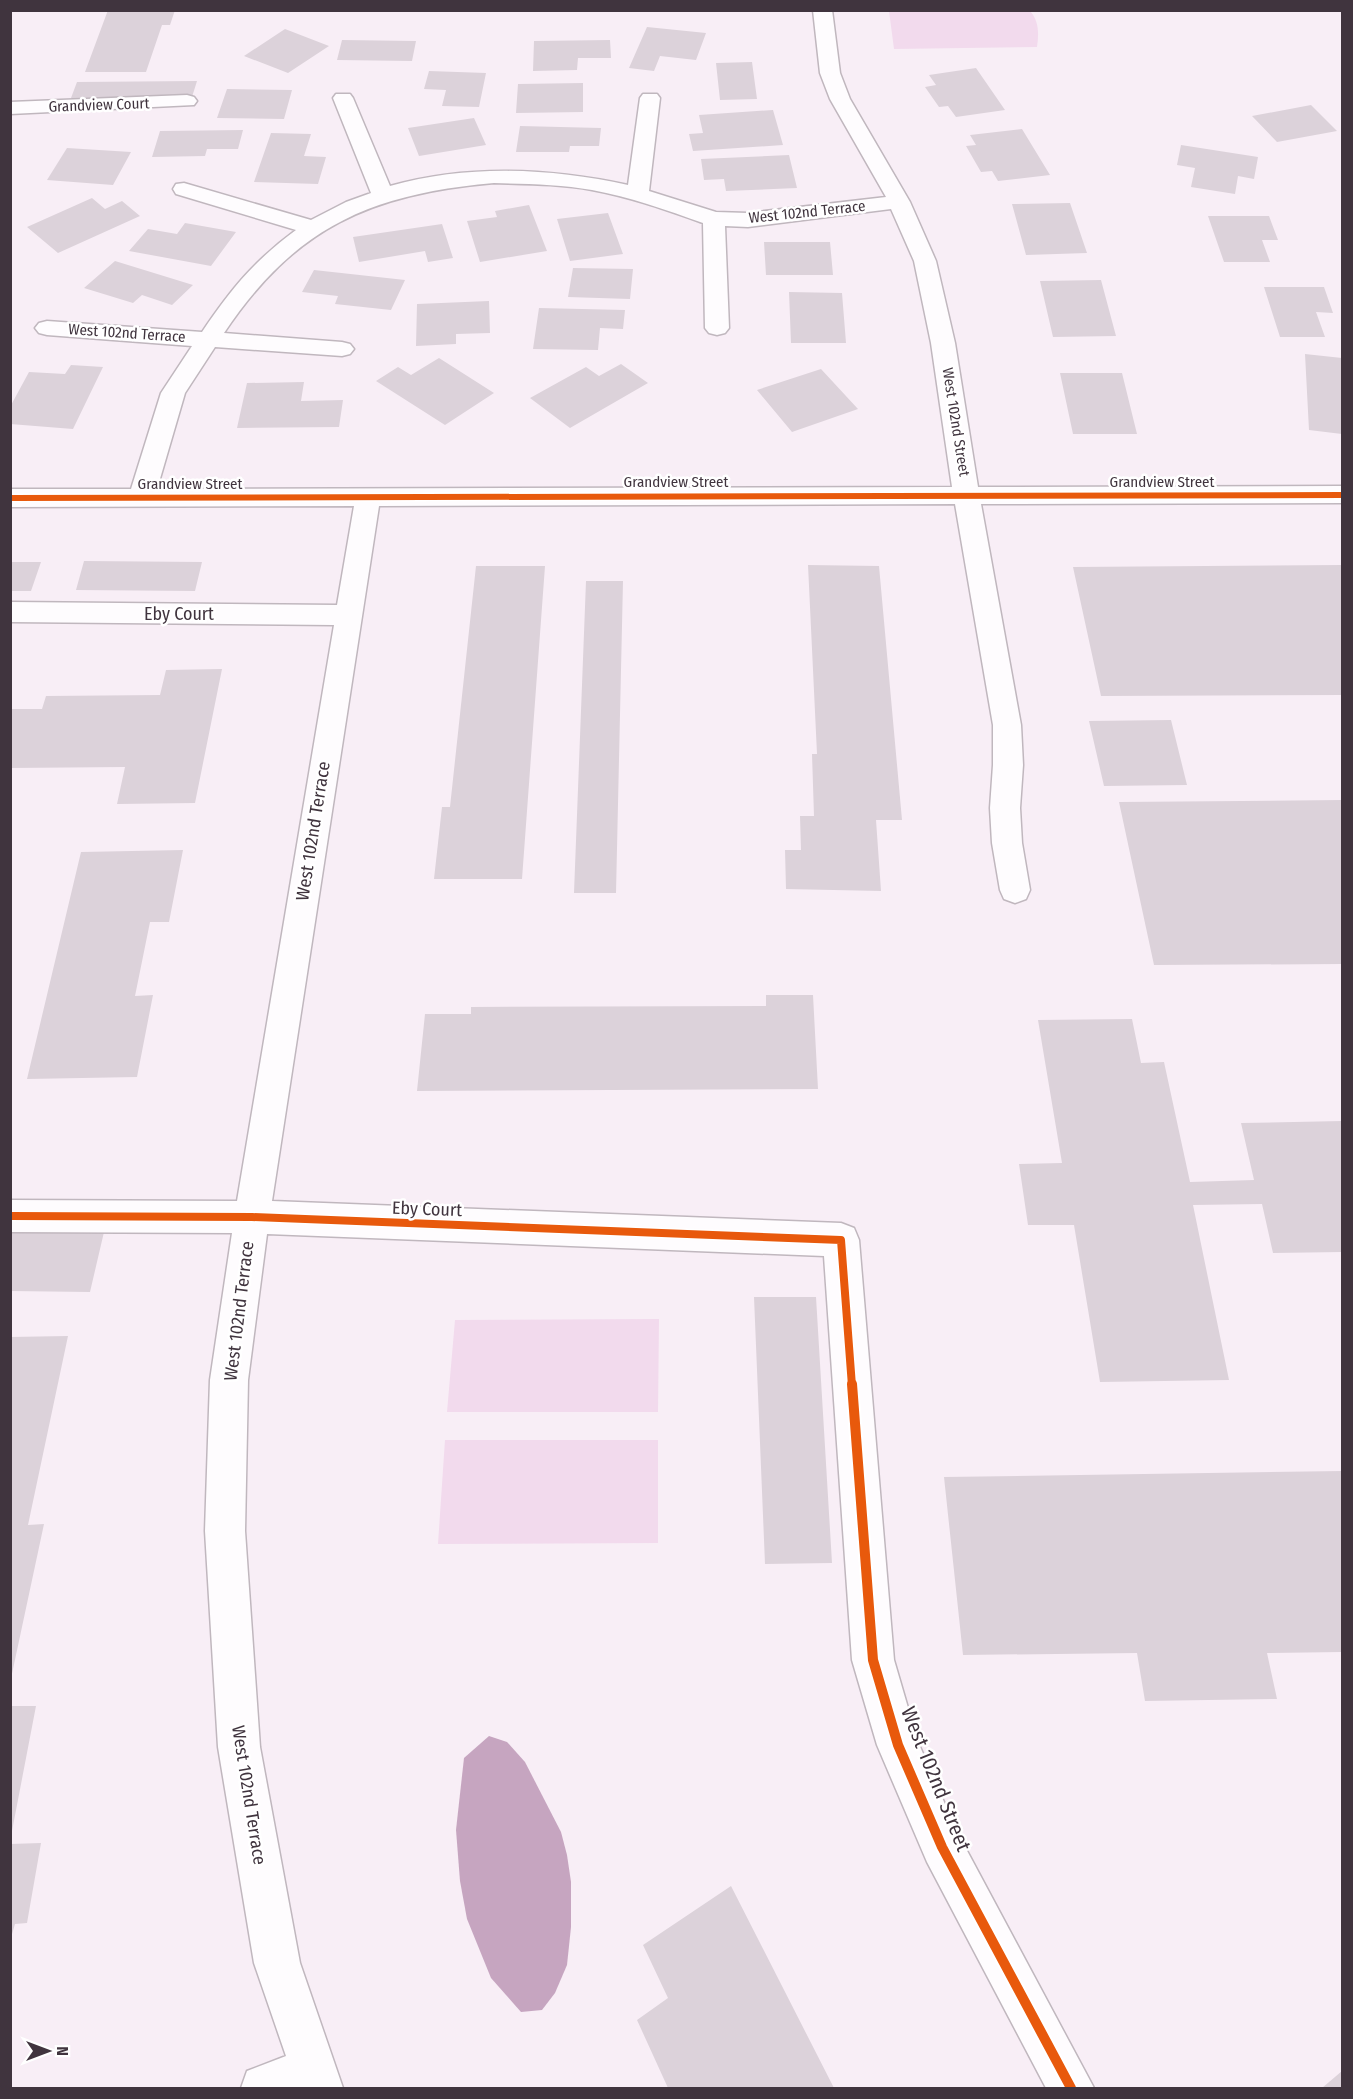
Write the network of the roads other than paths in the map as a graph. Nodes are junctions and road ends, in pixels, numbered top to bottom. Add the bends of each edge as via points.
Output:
1 (822, 10) edge
2 (343, 98) dead end
3 (650, 98) dead end
4 (187, 101) dead end
5 (10, 108) edge
6 (184, 189) dead end
7 (382, 194) junction
8 (638, 194) junction
9 (899, 202) junction
10 (714, 219) junction
11 (313, 228) junction
12 (717, 327) dead end
13 (47, 328) dead end
14 (208, 339) junction
15 (342, 349) dead end
16 (967, 495) junction
17 (1342, 495) edge
18 (368, 496) junction
19 (10, 498) edge
20 (141, 498) junction
21 (10, 612) edge
22 (347, 615) junction
23 (1015, 890) dead end
24 (10, 1216) edge
25 (252, 1217) junction
26 (841, 1240) joint
27 (316, 2078) edge
28 (264, 2088) edge
29 (1071, 2088) edge

1 - 9 street, West 102nd Street via 830,73 837,91
2 - 7 street
3 - 8 street
4 - 5 street, Grandview Court
6 - 11 street
7 - 8 street, West 102nd Terrace via 503,175 598,183
7 - 11 street, West 102nd Terrace
8 - 10 street, West 102nd Terrace
9 - 10 street, West 102nd Terrace via 748,220
9 - 16 street, West 102nd Street via 925,261 943,343
10 - 12 street
11 - 14 street, West 102nd Terrace via 273,258 232,302
13 - 14 street, West 102nd Terrace
14 - 15 street, West 102nd Terrace
14 - 20 street, West 102nd Terrace via 176,387
16 - 17 street, Grandview Street
16 - 18 street, Grandview Street
16 - 23 street, West 102nd Street via 1007,725 1005,808
18 - 20 street, Grandview Street
18 - 22 street, West 102nd Terrace
19 - 20 street, Grandview Street
21 - 22 street, Eby Court
22 - 25 street, West 102nd Terrace
24 - 25 street, Eby Court
25 - 26 street, Eby Court
25 - 27 street, West 102nd Terrace via 229,1380 225,1531 239,1747 277,1963
26 - 29 street, West 102nd Street via 873,1660 898,1745 942,1847
27 - 28 street

